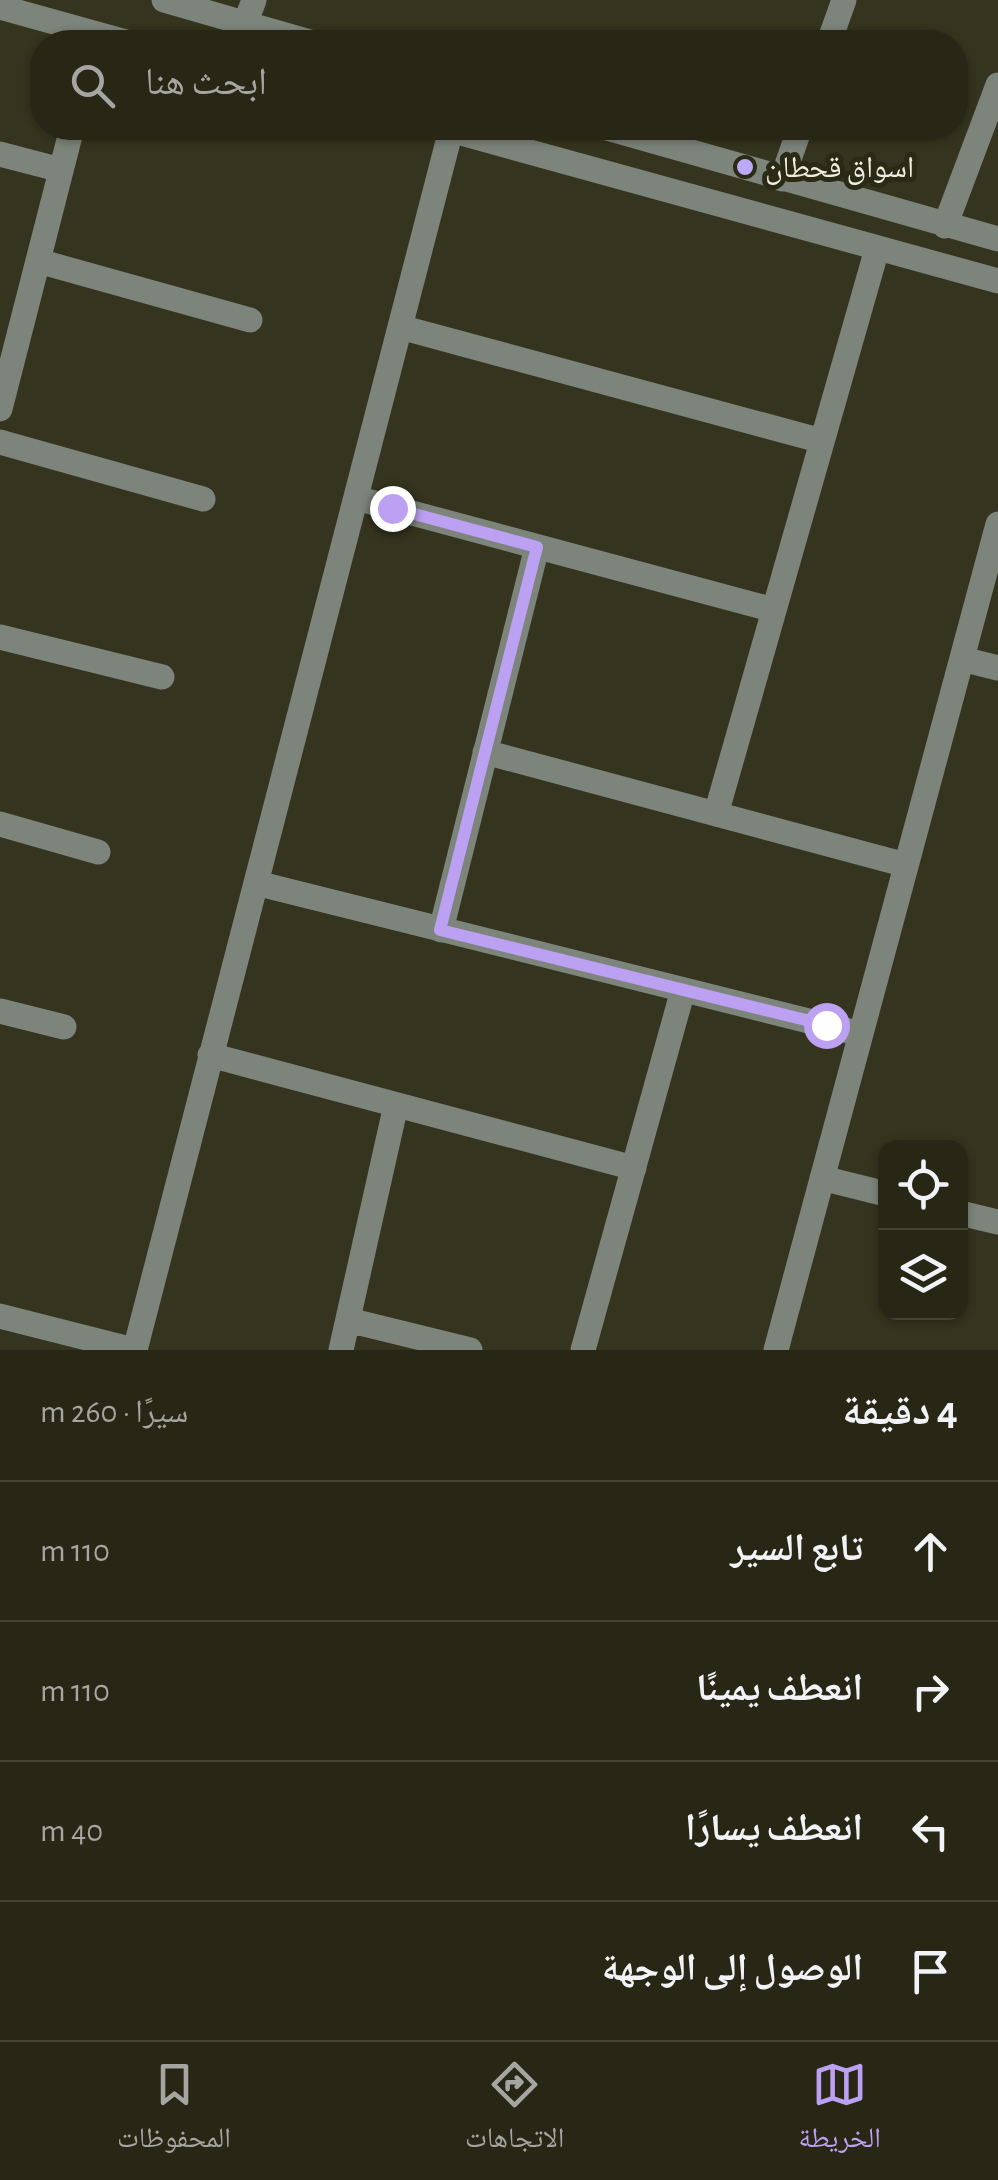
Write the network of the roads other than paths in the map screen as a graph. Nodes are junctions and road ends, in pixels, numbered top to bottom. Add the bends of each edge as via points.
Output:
1 (164, 0) edge
2 (836, 2) edge
3 (0, 7) edge
4 (250, 12) edge
5 (70, 30) edge
6 (286, 30) edge
7 (832, 30) edge
8 (998, 85) edge
9 (69, 140) edge
10 (444, 140) edge
11 (490, 140) edge
12 (651, 140) joint
13 (796, 140) edge
14 (0, 154) edge
15 (61, 170) junction
16 (782, 179) junction
17 (638, 181) junction
18 (945, 226) junction
19 (998, 238) edge
20 (877, 249) junction
21 (38, 261) junction
22 (998, 281) edge
23 (250, 320) dead end
24 (400, 327) junction
25 (7, 355) edge
26 (0, 409) edge
27 (822, 441) junction
28 (0, 442) edge
29 (356, 498) junction
30 (204, 499) dead end
31 (998, 524) edge
32 (537, 547) junction
33 (774, 610) junction
34 (0, 637) edge
35 (962, 659) junction
36 (998, 668) edge
37 (162, 678) dead end
38 (485, 752) junction
39 (716, 814) junction
40 (0, 824) edge
41 (98, 852) dead end
42 (906, 866) junction
43 (256, 884) junction
44 (440, 930) junction
45 (683, 990) junction
46 (0, 1011) edge
47 (64, 1027) dead end
48 (861, 1034) junction
49 (210, 1056) junction
50 (396, 1105) junction
51 (634, 1168) junction
52 (822, 1178) junction
53 (878, 1192) edge
54 (968, 1215) edge
55 (998, 1222) edge
56 (0, 1316) edge
57 (348, 1320) junction
58 (134, 1350) edge
59 (341, 1350) edge
60 (470, 1350) edge
61 (583, 1350) edge
62 (776, 1350) edge

1 - 4 street
2 - 7 street
3 - 5 street
4 - 6 street
8 - 18 street
9 - 15 street
10 - 24 street
11 - 17 street
12 - 16 street
12 - 17 street
13 - 16 street
14 - 15 street
15 - 21 street
16 - 18 street
17 - 20 street
18 - 19 street
20 - 22 street
20 - 27 street
21 - 23 street
21 - 25 street
24 - 27 street
24 - 29 street
25 - 26 street
27 - 33 street
28 - 30 street
29 - 32 street
29 - 43 street
31 - 35 street
32 - 33 street
32 - 38 street
33 - 39 street
34 - 37 street
35 - 36 street
35 - 42 street
38 - 39 street
38 - 44 street
39 - 42 street
40 - 41 street
42 - 48 street
43 - 44 street
43 - 49 street
44 - 45 street
45 - 48 street
45 - 51 street
46 - 47 street
48 - 52 street
49 - 50 street
49 - 58 street
50 - 51 street
50 - 57 street
51 - 61 street
52 - 53 street
52 - 62 street
54 - 55 street
56 - 58 street
57 - 59 street
57 - 60 street

